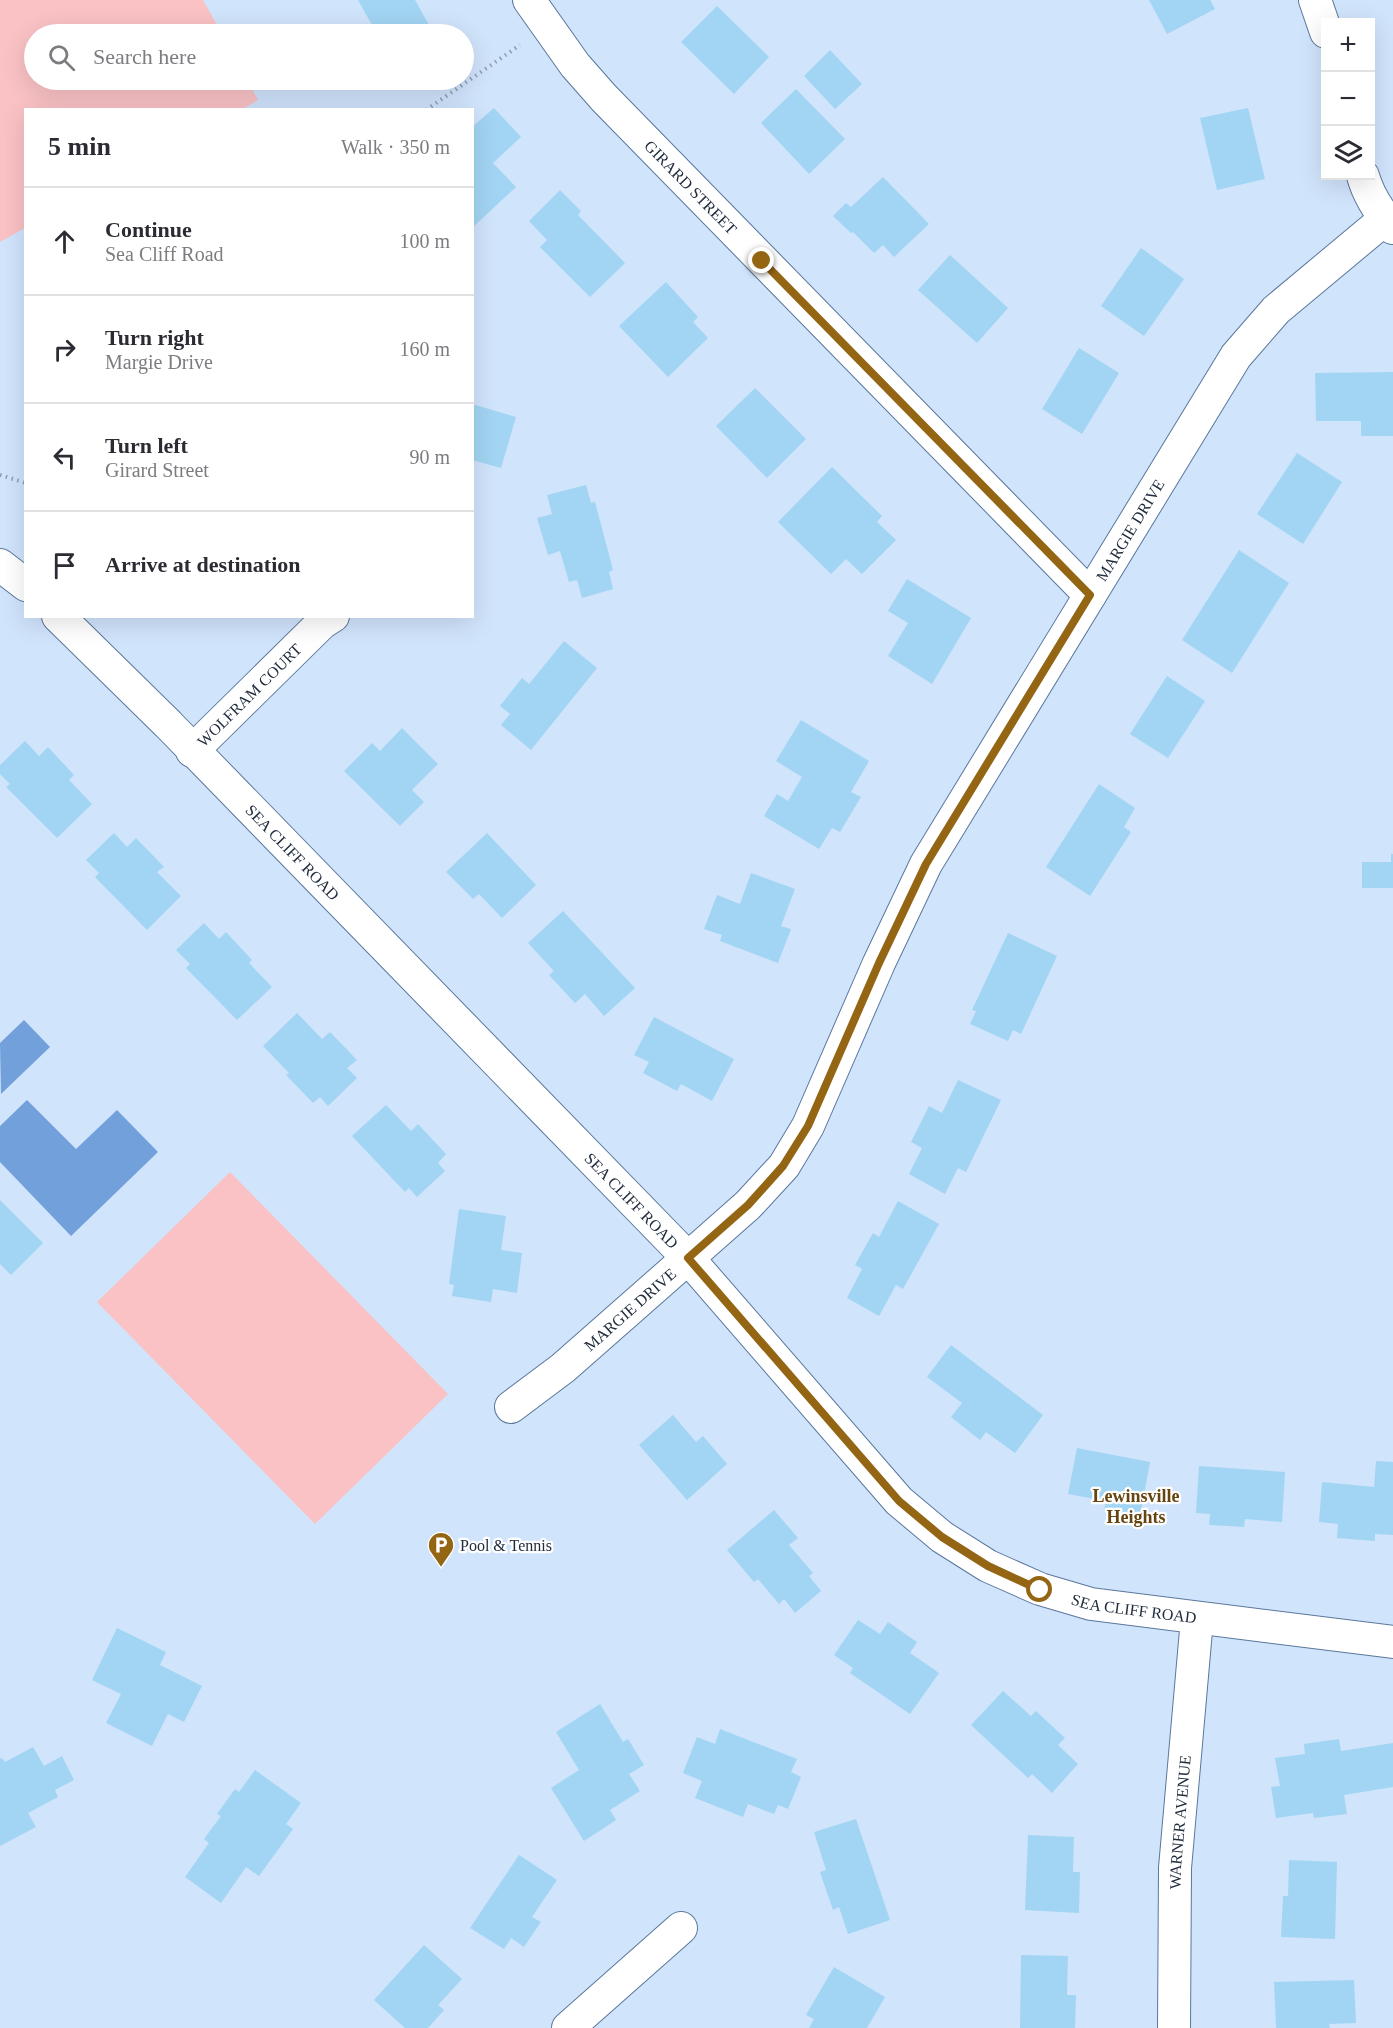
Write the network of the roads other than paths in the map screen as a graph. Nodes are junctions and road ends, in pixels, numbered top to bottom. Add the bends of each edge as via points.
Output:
1 (529, 0) edge
2 (1315, 0) edge
3 (1321, 18) edge
4 (1364, 180) edge
5 (1389, 223) edge
6 (0, 565) edge
7 (24, 583) edge
8 (1090, 595) junction
9 (60, 618) edge
10 (330, 618) edge
11 (192, 751) junction
12 (688, 1258) junction
13 (511, 1407) dead end
14 (1197, 1619) junction
15 (1393, 1642) edge
16 (681, 1928) dead end
17 (568, 2028) edge
18 (1174, 2028) edge

1 - 8 street, GIRARD STREET via 604,98
2 - 3 street
4 - 5 street
5 - 8 street, MARGIE DRIVE via 1276,310 1236,356
6 - 7 street
8 - 12 street, MARGIE DRIVE via 926,864 808,1126 783,1166 748,1205
9 - 11 street, SEA CLIFF ROAD
10 - 11 street, WOLFRAM COURT
11 - 12 street, SEA CLIFF ROAD
12 - 13 street, MARGIE DRIVE via 563,1368
12 - 14 street, SEA CLIFF ROAD via 899,1501 942,1537 988,1566 1040,1590 1091,1604
14 - 15 street, SEA CLIFF ROAD
14 - 18 street, WARNER AVENUE via 1175,1868
16 - 17 street

